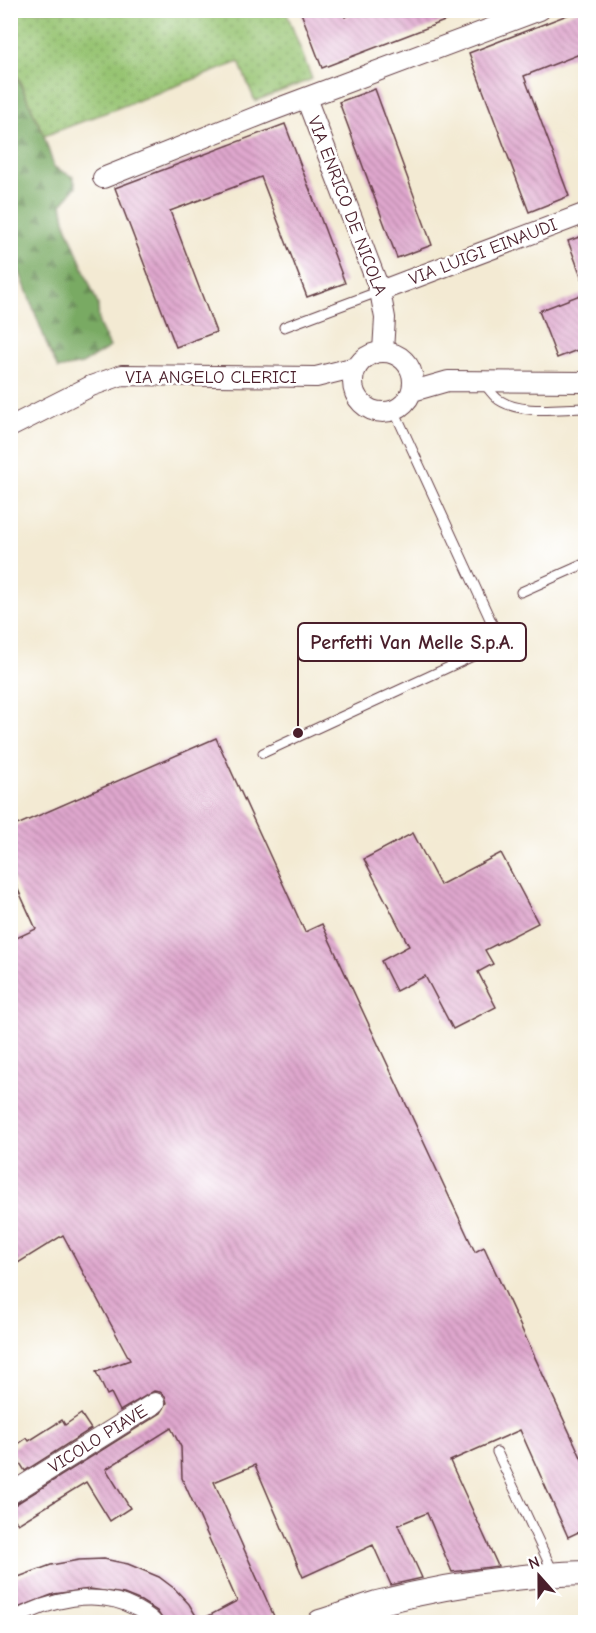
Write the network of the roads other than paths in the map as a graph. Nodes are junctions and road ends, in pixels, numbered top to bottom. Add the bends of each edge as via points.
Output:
1 (540, 10) edge
2 (306, 98) junction
3 (103, 178) dead end
4 (585, 213) edge
5 (380, 291) junction
6 (284, 327) dead end
7 (383, 351) junction
8 (356, 368) junction
9 (411, 368) junction
10 (316, 377) junction
11 (482, 380) junction
12 (448, 381) junction
13 (585, 382) edge
14 (354, 391) junction
15 (413, 391) junction
16 (585, 408) edge
17 (394, 410) junction
18 (10, 427) edge
19 (585, 563) edge
20 (521, 592) dead end
21 (263, 753) dead end
22 (155, 1403) dead end
23 (497, 1452) dead end
24 (10, 1494) edge
25 (585, 1573) edge
26 (554, 1574) junction
27 (10, 1621) edge
28 (155, 1623) edge
29 (321, 1623) edge

1 - 2 street, VIA ENRICO DE NICOLA
2 - 3 street, VIA ENRICO DE NICOLA
2 - 5 street, VIA ENRICO DE NICOLA
4 - 5 street, VIA LUIGI EINAUDI
5 - 6 lane
5 - 7 street, VIA ENRICO DE NICOLA via 386,318
7 - 8 street via 367,356
7 - 9 street via 399,356
8 - 10 street, VIA ANGELO CLERICI
8 - 14 street
9 - 12 street
9 - 15 street
10 - 14 street, VIA ANGELO CLERICI
10 - 18 street, VIA ANGELO CLERICI via 122,375 91,386
11 - 12 street
11 - 13 street
11 - 16 lane via 496,399 507,404 526,408
12 - 15 street
14 - 17 street via 358,400 374,411
15 - 17 street
17 - 21 lane via 501,643
19 - 20 lane
22 - 24 street, VICOLO PIAVE
23 - 26 lane
25 - 26 street
26 - 29 street via 439,1590 376,1604
27 - 28 street via 31,1609 93,1596 125,1603 152,1617

